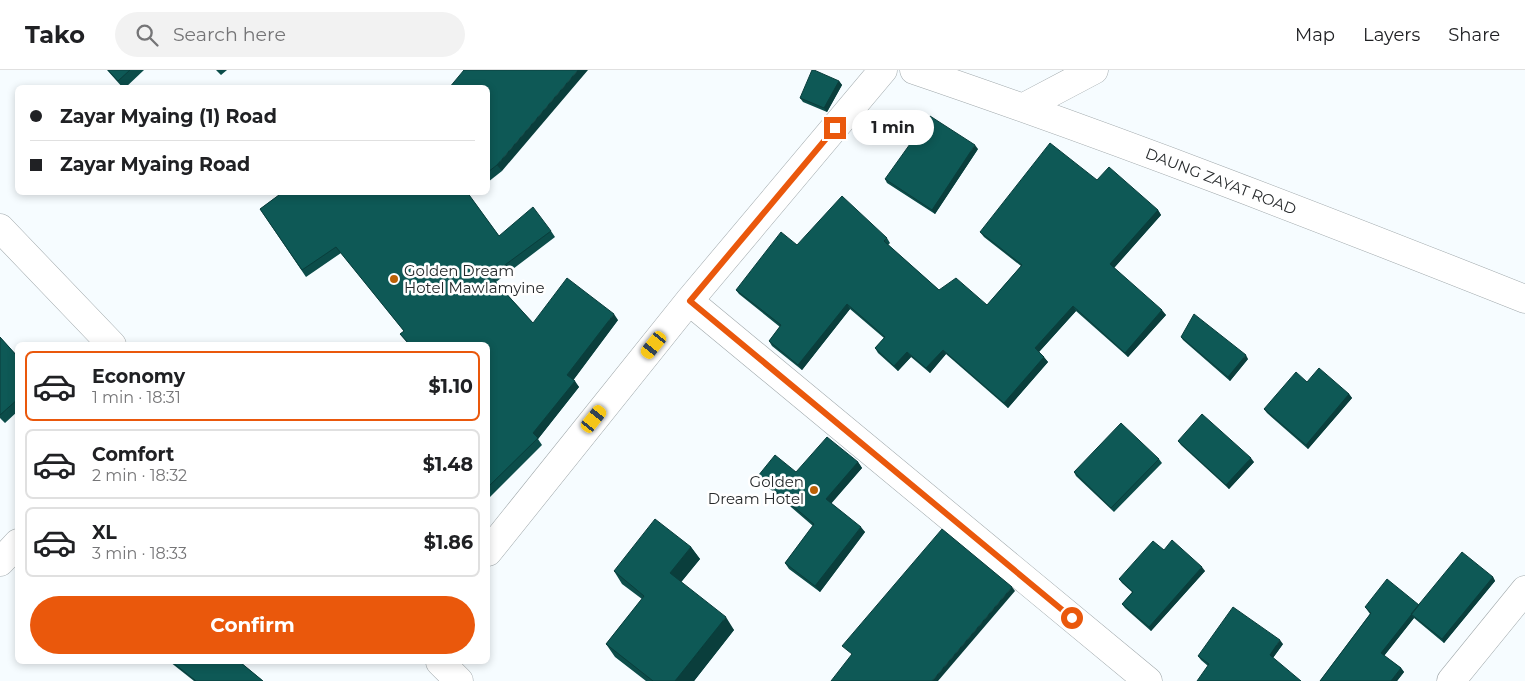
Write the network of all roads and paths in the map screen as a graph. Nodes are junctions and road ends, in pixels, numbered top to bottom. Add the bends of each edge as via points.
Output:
1 (883, 70) edge
2 (914, 70) edge
3 (1094, 70) edge
4 (1024, 107) junction
5 (0, 228) edge
6 (1525, 299) edge
7 (690, 301) junction
8 (109, 342) edge
9 (15, 546) edge
10 (490, 550) edge
11 (0, 562) edge
12 (1525, 590) edge
13 (442, 664) edge
14 (459, 681) edge
15 (1148, 681) edge
16 (1451, 681) edge

1 - 7 main road
2 - 4 main road, DAUNG ZAYAT ROAD
3 - 4 main road
4 - 6 main road, DAUNG ZAYAT ROAD via 1340,225
5 - 8 main road
7 - 10 main road
7 - 15 main road
9 - 11 main road
12 - 16 main road
13 - 14 main road

